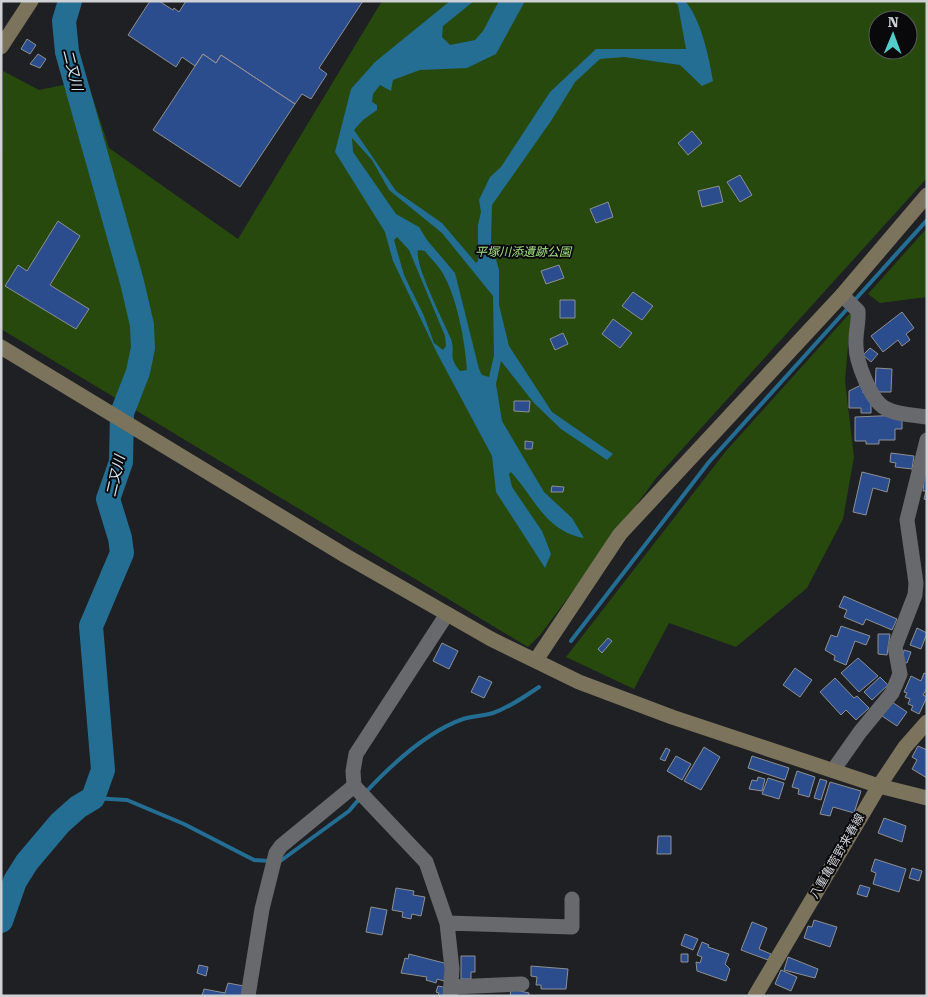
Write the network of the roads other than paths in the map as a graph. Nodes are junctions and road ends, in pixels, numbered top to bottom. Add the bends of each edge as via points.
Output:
1 (31, 1) edge
2 (1, 47) edge
3 (927, 195) edge
4 (842, 294) junction
5 (1, 347) edge
6 (927, 416) edge
7 (927, 440) edge
8 (447, 614) junction
9 (536, 660) junction
10 (927, 722) edge
11 (834, 770) junction
12 (354, 786) junction
13 (879, 786) junction
14 (927, 798) edge
15 (572, 899) dead end
16 (447, 923) junction
17 (522, 984) dead end
18 (450, 992) edge
19 (248, 996) edge
20 (755, 996) edge

1 - 2 street
3 - 4 street
4 - 6 street via 858,311 855,347 861,369 879,404 904,414
4 - 9 street via 620,534
5 - 8 street
7 - 11 street via 906,520 916,583 915,596 895,647 900,674 892,693
8 - 9 street
8 - 12 street via 356,754
9 - 11 street via 579,682 672,717
10 - 13 street, 八重亀菅野来春線 via 905,747
11 - 13 street
12 - 16 street via 426,862
12 - 19 street via 280,846 262,909
13 - 14 street
13 - 20 street, 八重亀菅野来春線
15 - 16 street via 572,927
16 - 18 street via 452,969
17 - 18 street

